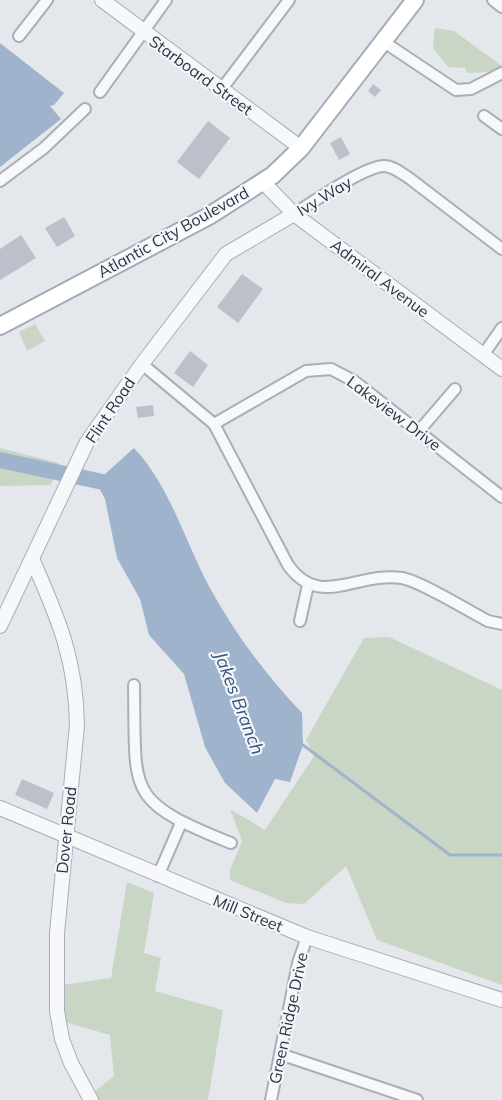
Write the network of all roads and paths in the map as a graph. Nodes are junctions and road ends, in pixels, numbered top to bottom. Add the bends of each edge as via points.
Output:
1 (47, 0) edge
2 (102, 0) edge
3 (166, 0) edge
4 (289, 0) edge
5 (415, 0) edge
6 (493, 0) edge
7 (502, 7) edge
8 (142, 32) junction
9 (19, 36) dead end
10 (384, 42) junction
11 (502, 74) edge
12 (221, 90) junction
13 (100, 92) dead end
14 (85, 109) dead end
15 (484, 117) dead end
16 (502, 129) edge
17 (301, 148) junction
18 (0, 181) edge
19 (263, 182) junction
20 (294, 214) junction
21 (267, 230) joint
22 (502, 249) edge
23 (0, 326) edge
24 (502, 328) edge
25 (483, 355) junction
26 (142, 364) junction
27 (502, 369) edge
28 (455, 388) dead end
29 (214, 424) junction
30 (419, 431) junction
31 (502, 497) edge
32 (33, 561) junction
33 (308, 585) junction
34 (300, 621) dead end
35 (502, 624) edge
36 (0, 626) edge
37 (134, 685) dead end
38 (0, 808) edge
39 (181, 823) junction
40 (65, 836) junction
41 (231, 843) dead end
42 (158, 876) junction
43 (307, 937) junction
44 (502, 1000) edge
45 (280, 1054) junction
46 (91, 1100) edge
47 (271, 1100) edge
48 (417, 1100) edge

1 - 9 street
2 - 8 street, Starboard Street
3 - 8 street
4 - 12 street
5 - 10 main road, Atlantic City Boulevard
6 - 7 street
8 - 12 street, Starboard Street
8 - 13 street
10 - 11 street via 448,87 461,91
10 - 17 main road, Atlantic City Boulevard
12 - 17 street, Starboard Street
14 - 18 street via 44,148
15 - 16 street
17 - 19 main road, Atlantic City Boulevard
19 - 20 street, Admiral Avenue
19 - 23 main road, Atlantic City Boulevard via 209,216
20 - 21 street, Ivy Way
20 - 22 street, Ivy Way via 383,166 409,178
20 - 25 street, Admiral Avenue
21 - 26 street, Flint Road via 226,254
24 - 25 street
25 - 27 street, Admiral Avenue
26 - 29 street
26 - 32 street, Flint Road via 87,442
28 - 30 street
29 - 30 street, Lakeview Drive via 306,371 332,369
29 - 33 street via 288,565
30 - 31 street, Lakeview Drive
32 - 36 street, Flint Road
32 - 40 street, Dover Road via 65,638 76,694 77,725
33 - 34 street
33 - 35 street via 336,586 384,577 401,578 488,621
37 - 39 street via 135,768 139,784 159,811
38 - 40 street, Mill Street
39 - 41 street
39 - 42 street
40 - 42 street, Mill Street
40 - 46 street, Dover Road via 57,933 57,1011 71,1064
42 - 43 street, Mill Street
43 - 44 street, Mill Street
43 - 45 street, Green Ridge Drive via 297,963
45 - 47 street, Green Ridge Drive
45 - 48 street

